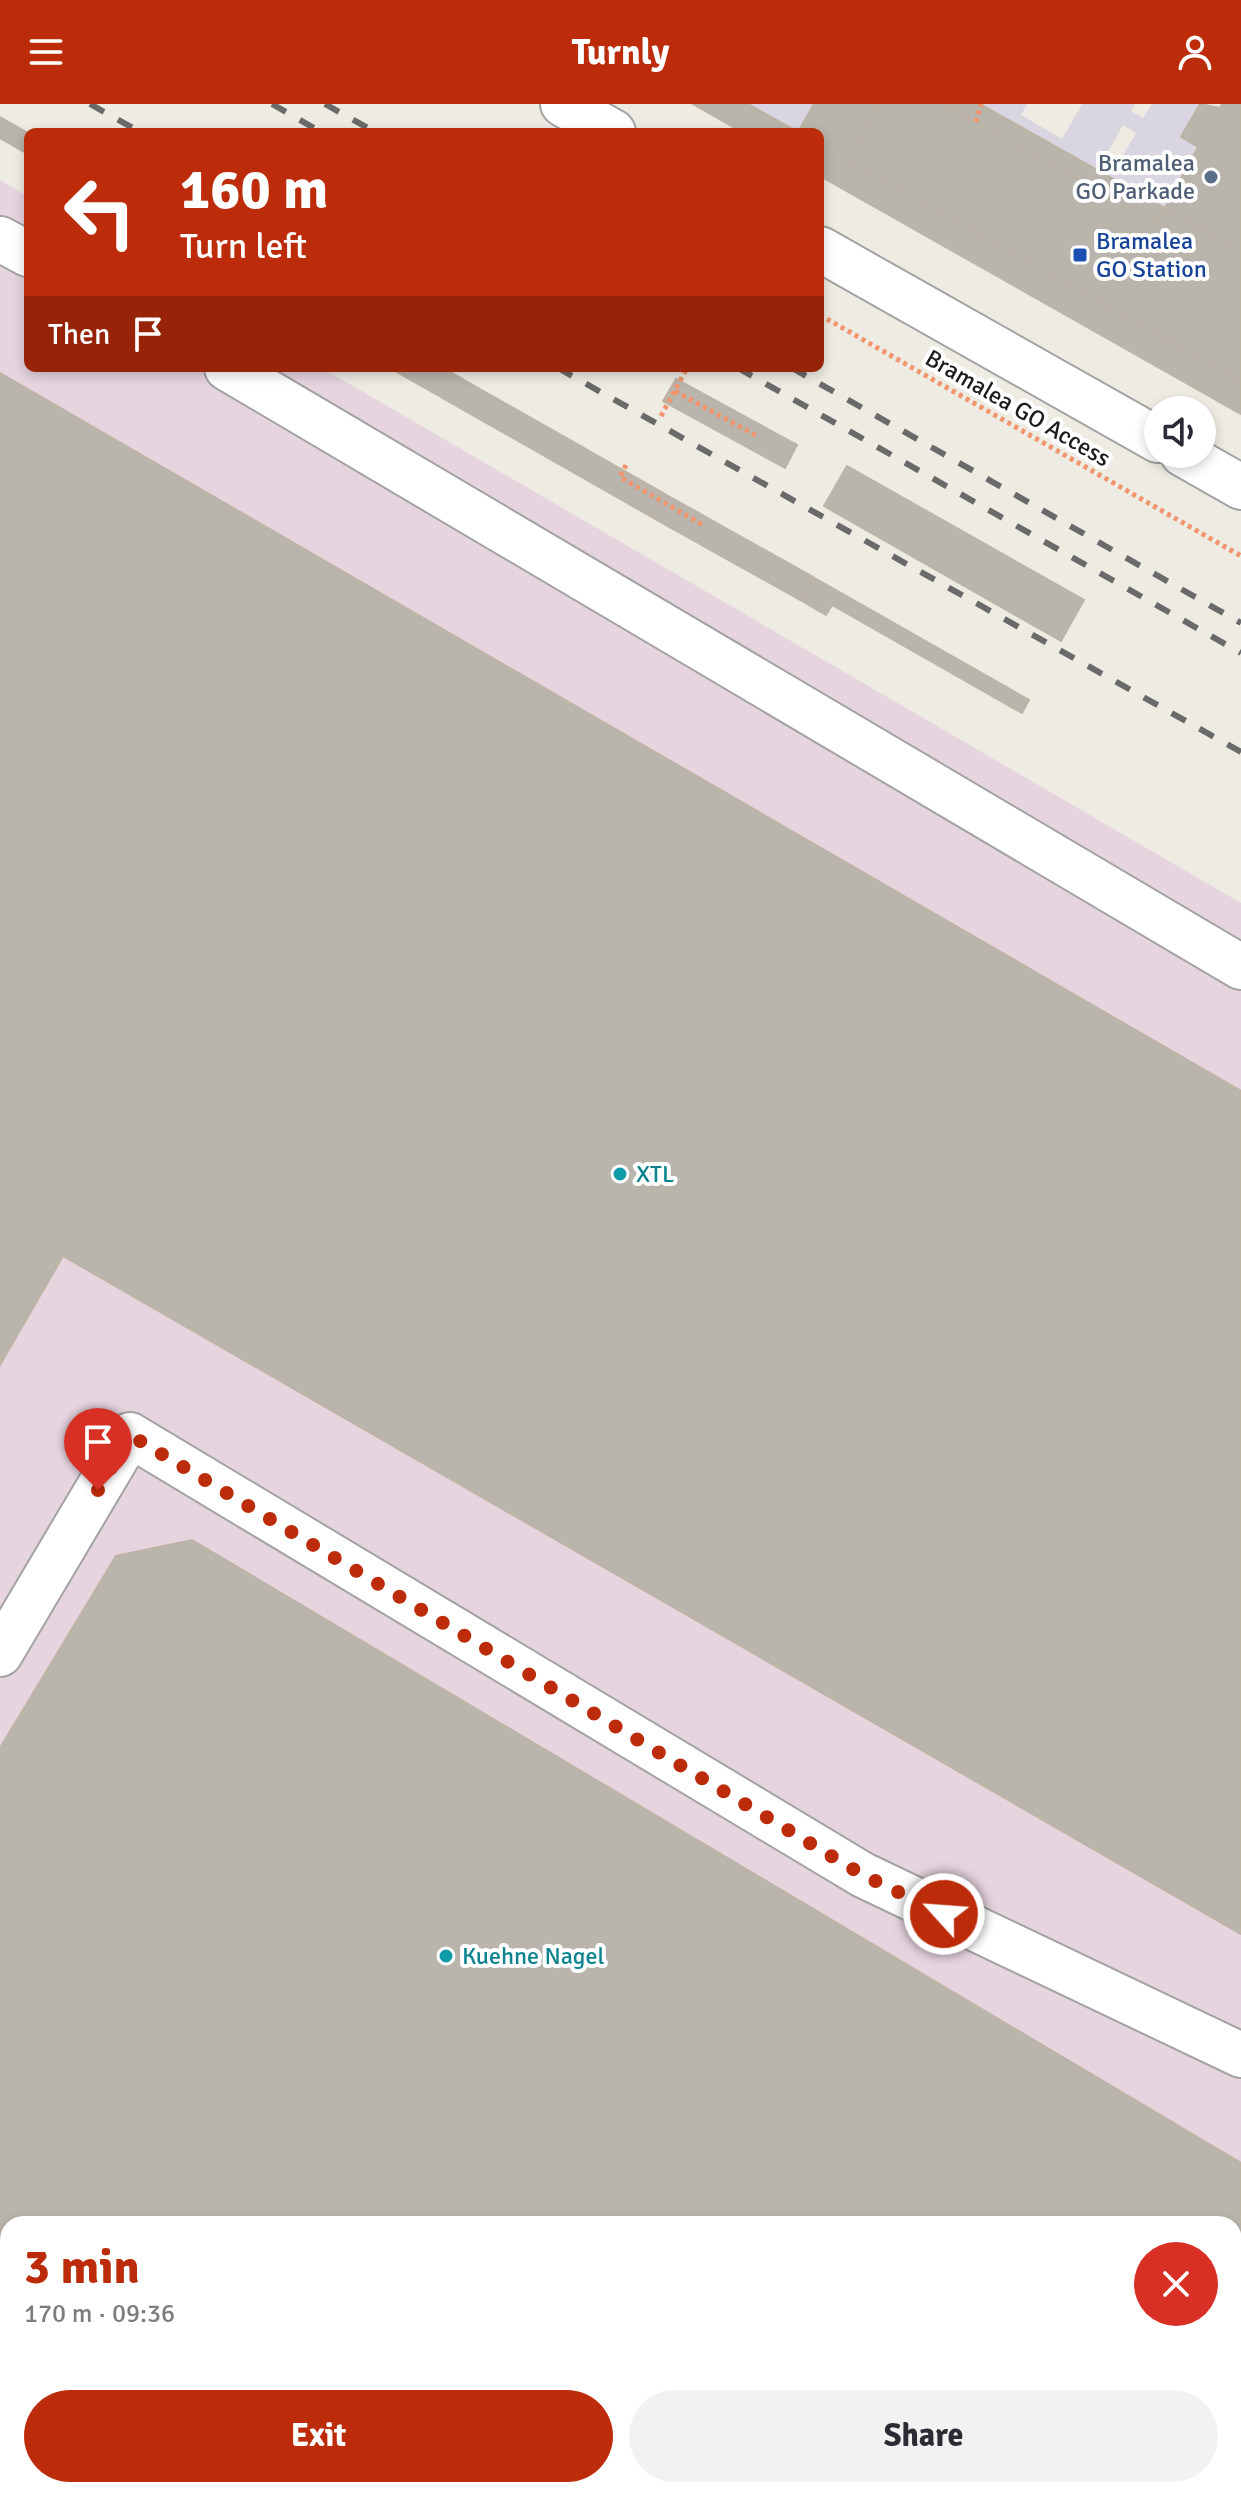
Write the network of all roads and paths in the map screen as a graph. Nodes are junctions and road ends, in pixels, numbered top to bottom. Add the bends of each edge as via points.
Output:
1 (563, 104) edge
2 (981, 104) edge
3 (976, 122) dead end
4 (606, 128) edge
5 (0, 239) edge
6 (824, 251) edge
7 (24, 252) edge
8 (824, 317) edge
9 (234, 372) edge
10 (685, 372) edge
11 (675, 391) junction
12 (661, 416) dead end
13 (1144, 432) edge
14 (757, 436) dead end
15 (626, 465) dead end
16 (1208, 468) edge
17 (1241, 487) edge
18 (703, 525) dead end
19 (1241, 556) edge
20 (1241, 967) edge
21 (0, 1654) edge
22 (1241, 2055) edge

1 - 4 lane
2 - 3 path
5 - 7 lane
6 - 13 lane
8 - 19 path, Bramalea GO Access
9 - 20 lane
10 - 11 path
11 - 12 path
11 - 14 path
15 - 18 path via 620,477
16 - 17 lane
21 - 22 lane via 130,1435 863,1875

